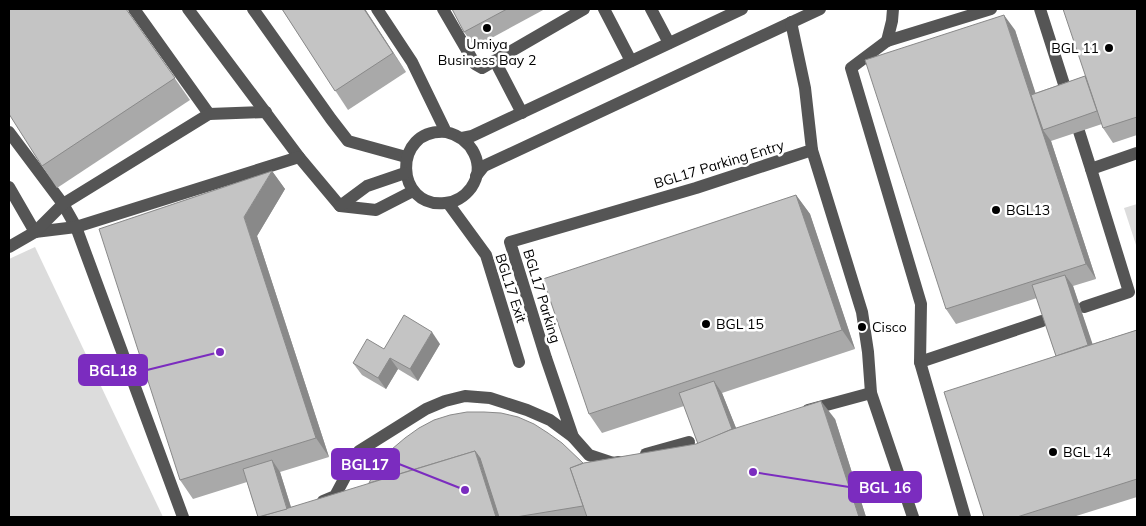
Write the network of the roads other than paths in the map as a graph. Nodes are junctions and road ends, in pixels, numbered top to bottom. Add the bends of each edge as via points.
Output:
1 (134, 9) edge
2 (188, 9) edge
3 (253, 9) edge
4 (377, 9) edge
5 (443, 9) edge
6 (584, 9) edge
7 (604, 9) edge
8 (651, 9) edge
9 (742, 9) edge
10 (820, 9) edge
11 (991, 9) edge
12 (1040, 9) edge
13 (893, 15) edge
14 (791, 22) junction
15 (887, 41) junction
16 (669, 43) junction
17 (495, 60) junction
18 (631, 61) junction
19 (266, 112) junction
20 (522, 113) junction
21 (210, 114) junction
22 (9, 132) edge
23 (446, 132) junction
24 (462, 138) junction
25 (812, 150) junction
26 (1137, 154) edge
27 (299, 157) junction
28 (406, 157) junction
29 (1090, 169) junction
30 (405, 173) junction
31 (476, 176) junction
32 (9, 187) edge
33 (413, 191) junction
34 (448, 203) junction
35 (62, 204) junction
36 (340, 206) junction
37 (76, 227) junction
38 (34, 232) junction
39 (510, 242) joint
40 (9, 246) edge
41 (1084, 307) dead end
42 (1042, 321) edge
43 (519, 362) dead end
44 (920, 362) junction
45 (871, 393) junction
46 (794, 414) edge
47 (573, 437) junction
48 (689, 442) dead end
49 (312, 506) edge
50 (182, 517) edge
51 (913, 517) edge
52 (965, 517) edge

1 - 21 street
2 - 19 street
3 - 28 street via 348,141
4 - 23 street via 412,62
5 - 17 street via 475,64 482,68
6 - 17 street
7 - 18 street
8 - 16 street
9 - 16 street
10 - 14 street
11 - 15 street
12 - 29 street
13 - 15 street
14 - 25 street via 805,88
14 - 31 street via 484,166
15 - 44 street via 852,68 921,304
16 - 18 street
17 - 20 street
18 - 20 street
19 - 21 street
19 - 27 street
20 - 24 street
21 - 35 street
22 - 35 street
23 - 24 street
23 - 28 street via 433,132 420,138
24 - 31 street via 476,158
25 - 39 street, BGL17 Parking Entry via 696,188
25 - 45 street via 862,312
26 - 29 street
27 - 36 street
27 - 37 street
28 - 30 street
29 - 41 street via 1129,292
30 - 33 street
30 - 36 street via 367,186
31 - 34 street via 465,195
32 - 38 street
33 - 34 street via 429,202
33 - 36 street via 376,210
34 - 43 street, BGL17 Exit via 486,255
35 - 37 street
35 - 38 street
37 - 38 street
37 - 50 street
38 - 40 street
39 - 47 street, BGL17 Parking
42 - 44 street
44 - 52 street
45 - 46 street
45 - 51 street
47 - 48 street via 589,455 613,463
47 - 49 street via 550,420 490,398 465,396 445,401 426,409 359,451 335,496

